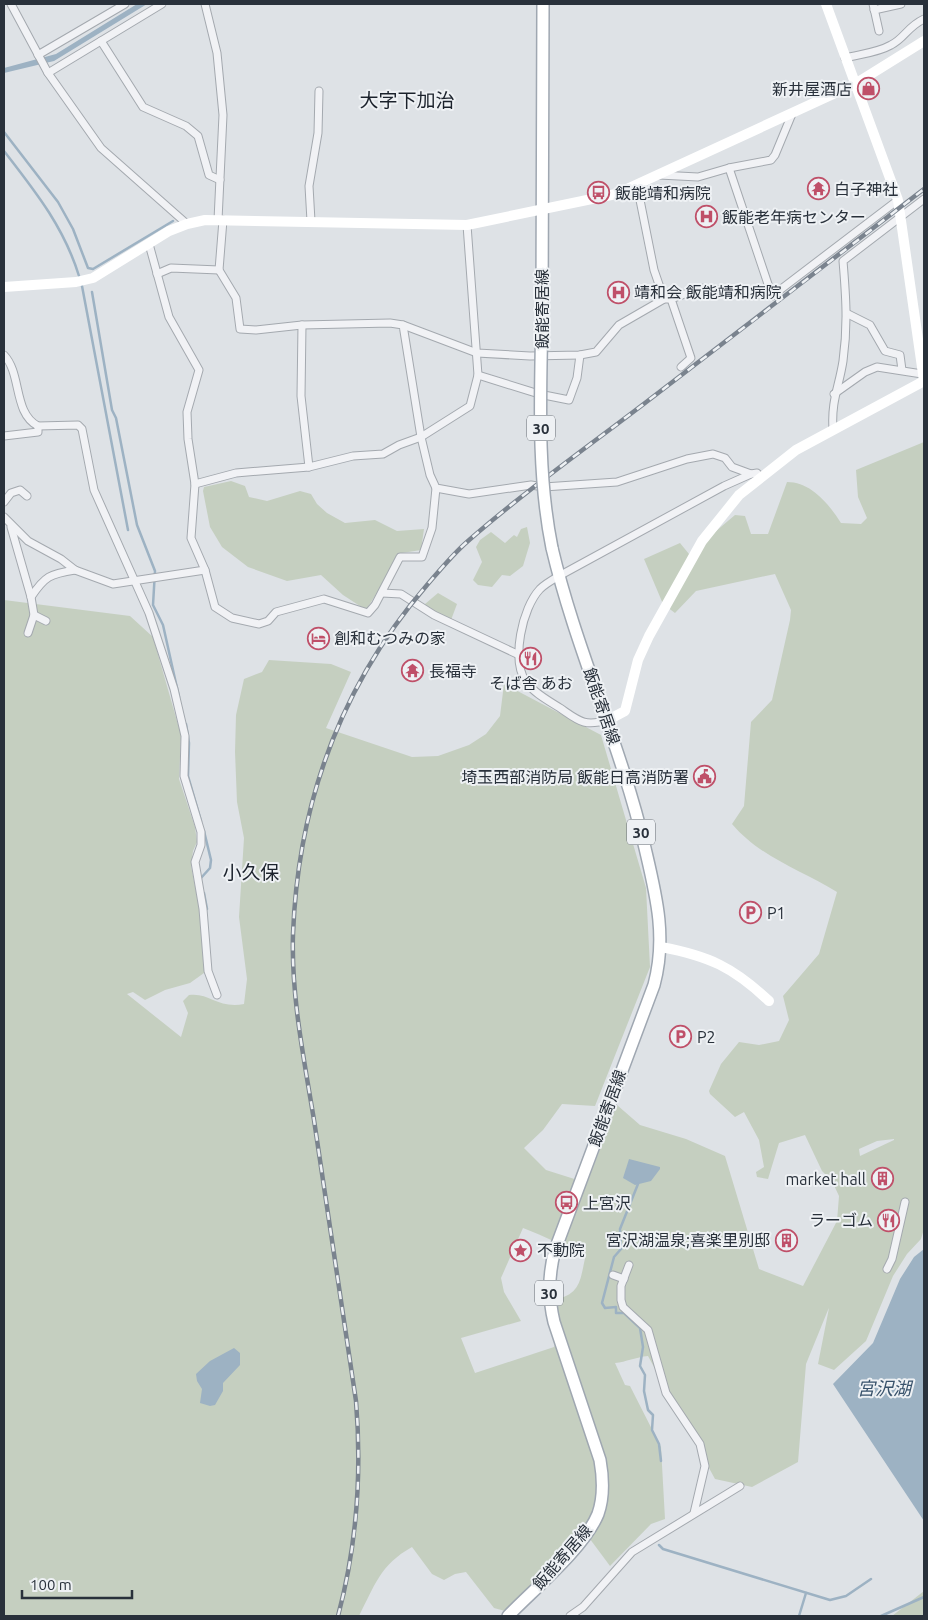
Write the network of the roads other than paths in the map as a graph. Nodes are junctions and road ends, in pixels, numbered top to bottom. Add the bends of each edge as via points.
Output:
1 (11, 4) edge
2 (125, 4) edge
3 (162, 4) edge
4 (204, 4) edge
5 (544, 4) edge
6 (826, 4) edge
7 (902, 4) edge
8 (874, 7) edge
9 (924, 19) edge
10 (879, 31) dead end
11 (101, 41) junction
12 (924, 41) edge
13 (39, 56) junction
14 (846, 58) junction
15 (47, 71) junction
16 (855, 84) junction
17 (319, 91) dead end
18 (792, 114) junction
19 (729, 168) junction
20 (659, 176) junction
21 (220, 180) junction
22 (637, 185) junction
23 (924, 198) edge
24 (898, 200) junction
25 (542, 209) junction
26 (901, 216) junction
27 (220, 220) junction
28 (311, 221) junction
29 (187, 224) junction
30 (467, 225) junction
31 (149, 244) junction
32 (219, 270) junction
33 (157, 274) junction
34 (4, 287) edge
35 (772, 296) junction
36 (668, 299) junction
37 (848, 314) junction
38 (302, 325) junction
39 (402, 325) junction
40 (477, 353) junction
41 (4, 355) edge
42 (580, 355) junction
43 (681, 367) dead end
44 (902, 370) junction
45 (922, 374) junction
46 (478, 375) junction
47 (834, 394) junction
48 (38, 426) junction
49 (833, 428) junction
50 (4, 436) edge
51 (421, 436) junction
52 (309, 468) junction
53 (756, 475) junction
54 (196, 484) junction
55 (436, 488) junction
56 (27, 496) dead end
57 (4, 502) edge
58 (4, 517) edge
59 (11, 525) junction
60 (74, 570) junction
61 (205, 570) junction
62 (559, 576) junction
63 (136, 580) junction
64 (382, 593) junction
65 (31, 597) junction
66 (34, 615) junction
67 (46, 621) dead end
68 (28, 633) dead end
69 (517, 654) junction
70 (608, 720) junction
71 (661, 947) junction
72 (217, 995) dead end
73 (769, 1001) dead end
74 (906, 1202) dead end
75 (629, 1265) dead end
76 (887, 1269) dead end
77 (613, 1275) dead end
78 (624, 1279) junction
79 (740, 1486) dead end
80 (694, 1513) junction
81 (508, 1616) edge
82 (570, 1616) edge

1 - 13 street
2 - 13 street
3 - 11 street
4 - 21 street via 217,53 223,115
5 - 25 main road, 飯能寄居線 / 30
6 - 14 street
7 - 8 street
8 - 10 street
9 - 14 street via 910,26 901,39 890,46
11 - 15 street
11 - 21 street via 143,107 186,126 198,136 209,175
12 - 16 street
13 - 15 street
14 - 16 street
15 - 29 street via 100,148
16 - 18 street
16 - 24 street
17 - 28 street via 318,133 309,186
18 - 19 street via 771,160
18 - 20 street
19 - 20 street via 698,177
19 - 35 street
20 - 22 street
21 - 27 street
22 - 25 street via 616,194
22 - 36 street via 654,270
23 - 26 street
24 - 26 street
24 - 35 street
25 - 30 street
25 - 62 main road, 飯能寄居線 / 30, bridge via 541,447 544,497
26 - 37 street via 843,261
26 - 45 street
27 - 28 street
27 - 29 street
27 - 32 street
28 - 30 street
29 - 31 street
30 - 40 street
31 - 33 street
31 - 34 street via 93,278
32 - 33 street via 171,268
32 - 38 street via 236,298 240,329
33 - 54 street via 169,316 199,370 187,412
35 - 36 street via 701,288
36 - 42 street via 619,325 596,352
36 - 43 street via 691,358
37 - 44 street via 870,325 885,351 900,355
37 - 47 street via 843,363
38 - 39 street via 390,322
38 - 52 street via 301,396
39 - 40 street
39 - 51 street
40 - 42 street
40 - 46 street
41 - 48 street via 11,364 26,417
42 - 46 street via 577,378 569,400
44 - 45 street
44 - 47 street via 877,367
45 - 49 street via 924,381
46 - 51 street via 470,406
47 - 49 street via 831,408
48 - 50 street via 38,432
48 - 63 street via 72,425 82,429 94,490
49 - 53 street
51 - 52 street via 383,454 353,456
51 - 55 street
52 - 54 street via 236,474
53 - 55 street via 732,467 725,458 713,454 617,482 531,485 469,494
53 - 62 street
53 - 70 street via 702,542 638,660 625,711
54 - 61 street via 191,538
55 - 64 street via 432,528 422,557 400,557
56 - 57 street via 20,490 11,493
58 - 59 street
59 - 60 street via 28,541
59 - 65 street
60 - 63 street via 113,584
60 - 65 street via 50,575
61 - 63 street
61 - 64 street via 216,608 232,618 259,624 268,621 276,612 324,599 368,613
62 - 69 street via 540,589 534,598
62 - 70 main road, 飯能寄居線 / 30
63 - 72 street via 174,689 185,736 184,776 203,840 195,862 210,981
64 - 69 street via 401,594 434,615
65 - 66 street
66 - 67 street
66 - 68 street
69 - 70 street via 521,672 535,692 582,723
70 - 71 main road, 飯能寄居線 / 30 via 626,777 659,909
71 - 73 street via 696,955 730,968
71 - 81 main road, 飯能寄居線 / 30 via 654,985 555,1250 549,1280 554,1322 600,1460 602,1474 598,1514 583,1537
74 - 76 street
75 - 78 street
77 - 78 street
78 - 80 street via 620,1293 623,1307 648,1330 666,1393 700,1444 705,1466
79 - 80 street
80 - 82 street via 632,1552 583,1607

